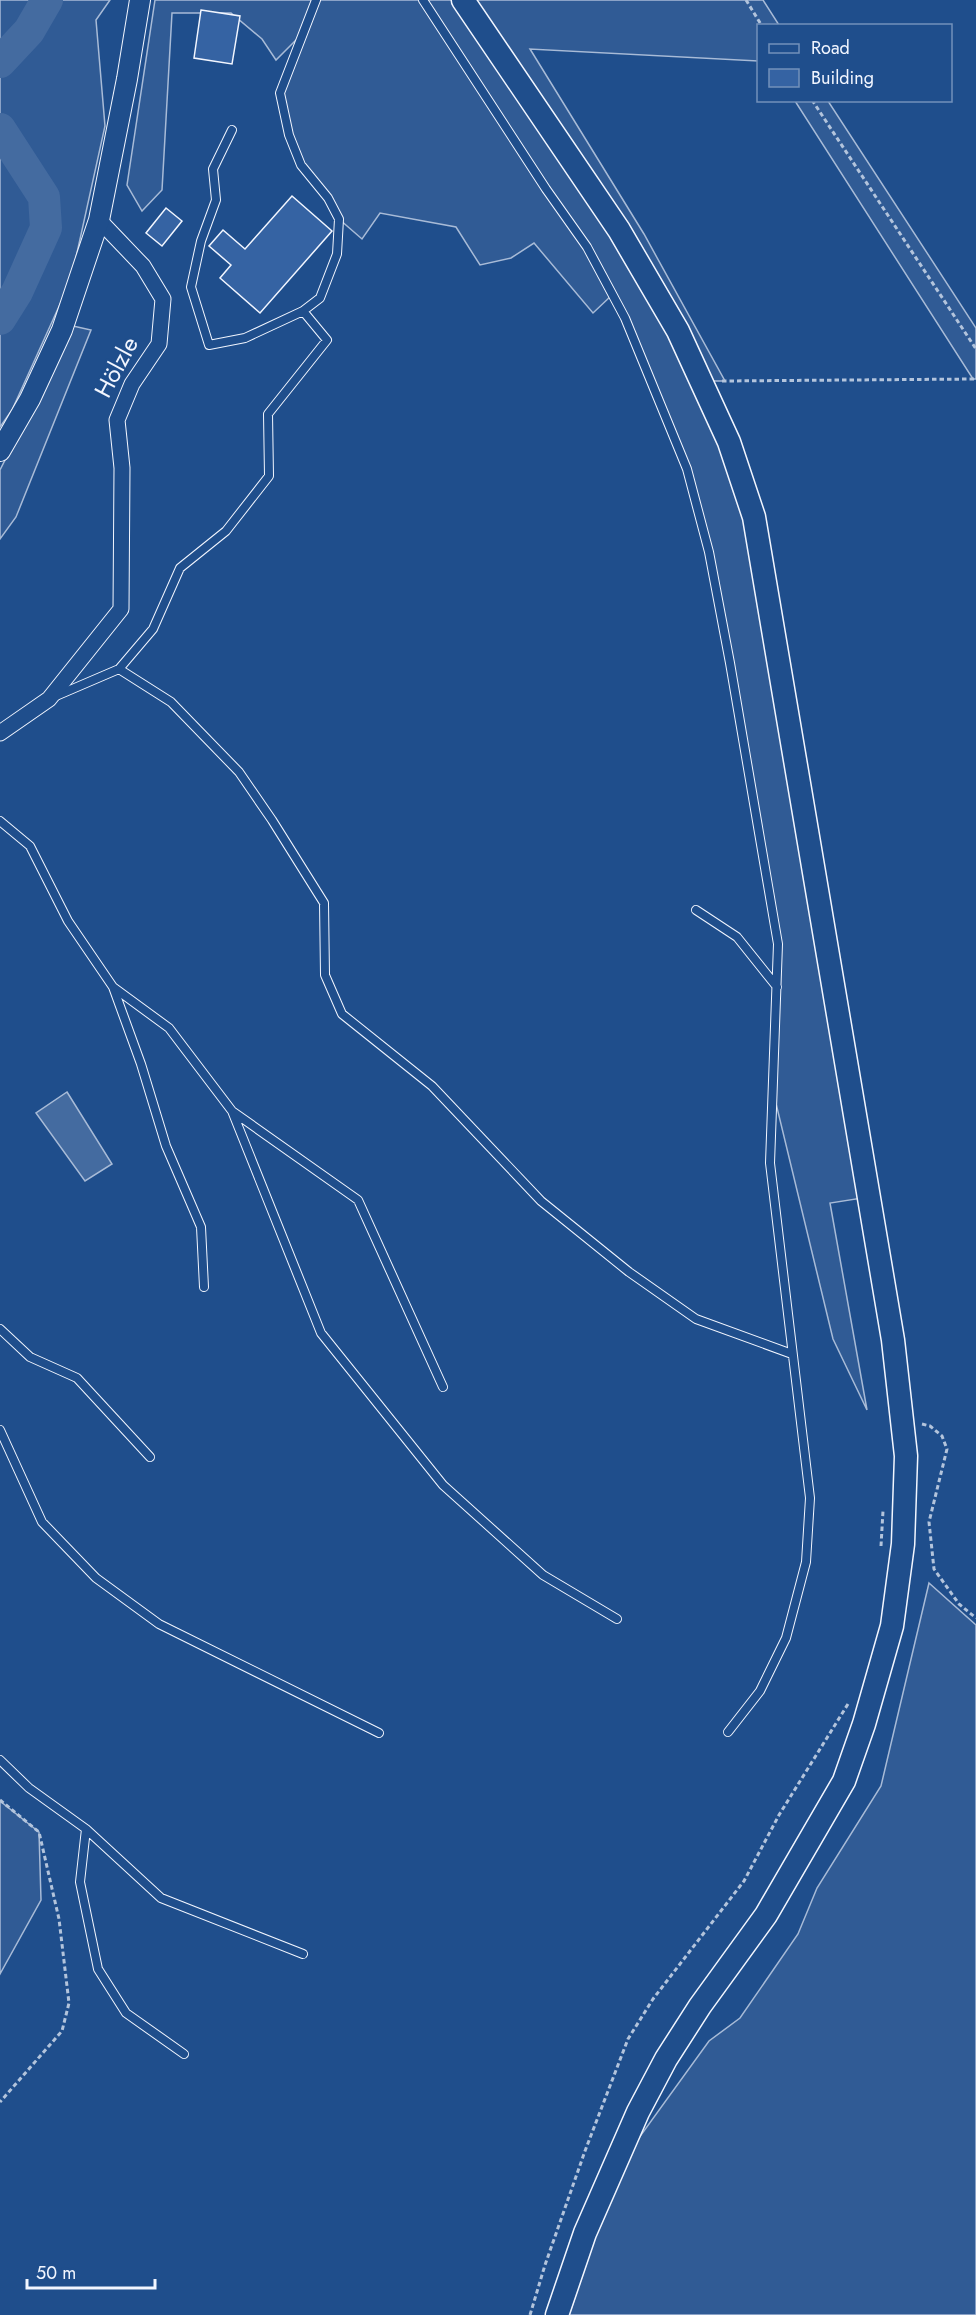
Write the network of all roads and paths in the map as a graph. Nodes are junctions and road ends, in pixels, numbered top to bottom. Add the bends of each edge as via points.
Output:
1 (140, 0) edge
2 (316, 0) edge
3 (423, 0) edge
4 (463, 0) edge
5 (746, 0) edge
6 (761, 24) edge
7 (813, 102) edge
8 (232, 130) dead end
9 (99, 220) junction
10 (303, 311) junction
11 (976, 349) edge
12 (976, 379) edge
13 (702, 381) junction
14 (0, 450) edge
15 (119, 669) junction
16 (49, 699) junction
17 (0, 733) edge
18 (0, 821) edge
19 (696, 910) dead end
20 (112, 987) junction
21 (777, 987) junction
22 (232, 1111) junction
23 (204, 1287) dead end
24 (0, 1329) edge
25 (792, 1354) junction
26 (443, 1388) dead end
27 (902, 1422) junction
28 (0, 1431) edge
29 (150, 1457) dead end
30 (883, 1506) dead end
31 (881, 1550) dead end
32 (976, 1618) edge
33 (617, 1619) dead end
34 (848, 1703) dead end
35 (379, 1732) dead end
36 (728, 1732) dead end
37 (0, 1760) edge
38 (0, 1800) edge
39 (86, 1829) junction
40 (303, 1954) dead end
41 (184, 2054) dead end
42 (0, 2102) edge
43 (530, 2315) edge
44 (557, 2315) edge

1 - 9 street
2 - 10 lane via 280,93 289,135 301,165 328,198 339,219 337,254 320,298
3 - 21 lane via 588,247 625,318 687,469 709,552 730,663 778,944
4 - 13 main road via 619,230
5 - 6 path
7 - 11 path
8 - 10 lane via 213,169 216,200 201,241 191,287 208,345 245,338
9 - 14 street via 62,330 30,399
9 - 16 street, Hölzle via 142,266 164,299 159,344 132,384 117,420 122,468 121,609
10 - 15 lane via 327,340 267,414 269,476 225,531 180,568 153,629
12 - 13 path
13 - 27 main road via 729,442 754,517 893,1340
15 - 16 lane
15 - 25 lane via 171,702 239,772 272,820 324,903 325,975 342,1014 432,1086 541,1201 630,1272 696,1319
16 - 17 street, Hölzle
18 - 20 lane via 30,846 68,921
19 - 21 lane via 737,938
20 - 22 lane via 169,1028
20 - 23 lane via 166,1146 201,1227
21 - 25 lane via 770,1163
22 - 26 lane via 358,1200
22 - 33 lane via 321,1333 442,1485 543,1575
24 - 29 lane via 30,1357 77,1378
25 - 36 lane via 810,1498 806,1562 786,1638 760,1691
27 - 32 path via 930,1426 942,1436 947,1449 929,1522 934,1569 959,1604
27 - 44 main road via 906,1456 903,1544 892,1626 844,1781 766,1915 666,2059 615,2162
28 - 35 lane via 42,1522 96,1578 159,1624
30 - 31 path
34 - 43 path via 779,1815 744,1881 653,1999 628,2039
37 - 39 lane via 29,1788
38 - 42 path via 39,1832 59,1919 69,2003 62,2031
39 - 40 lane via 161,1898
39 - 41 lane via 80,1882 98,1969 126,2013

